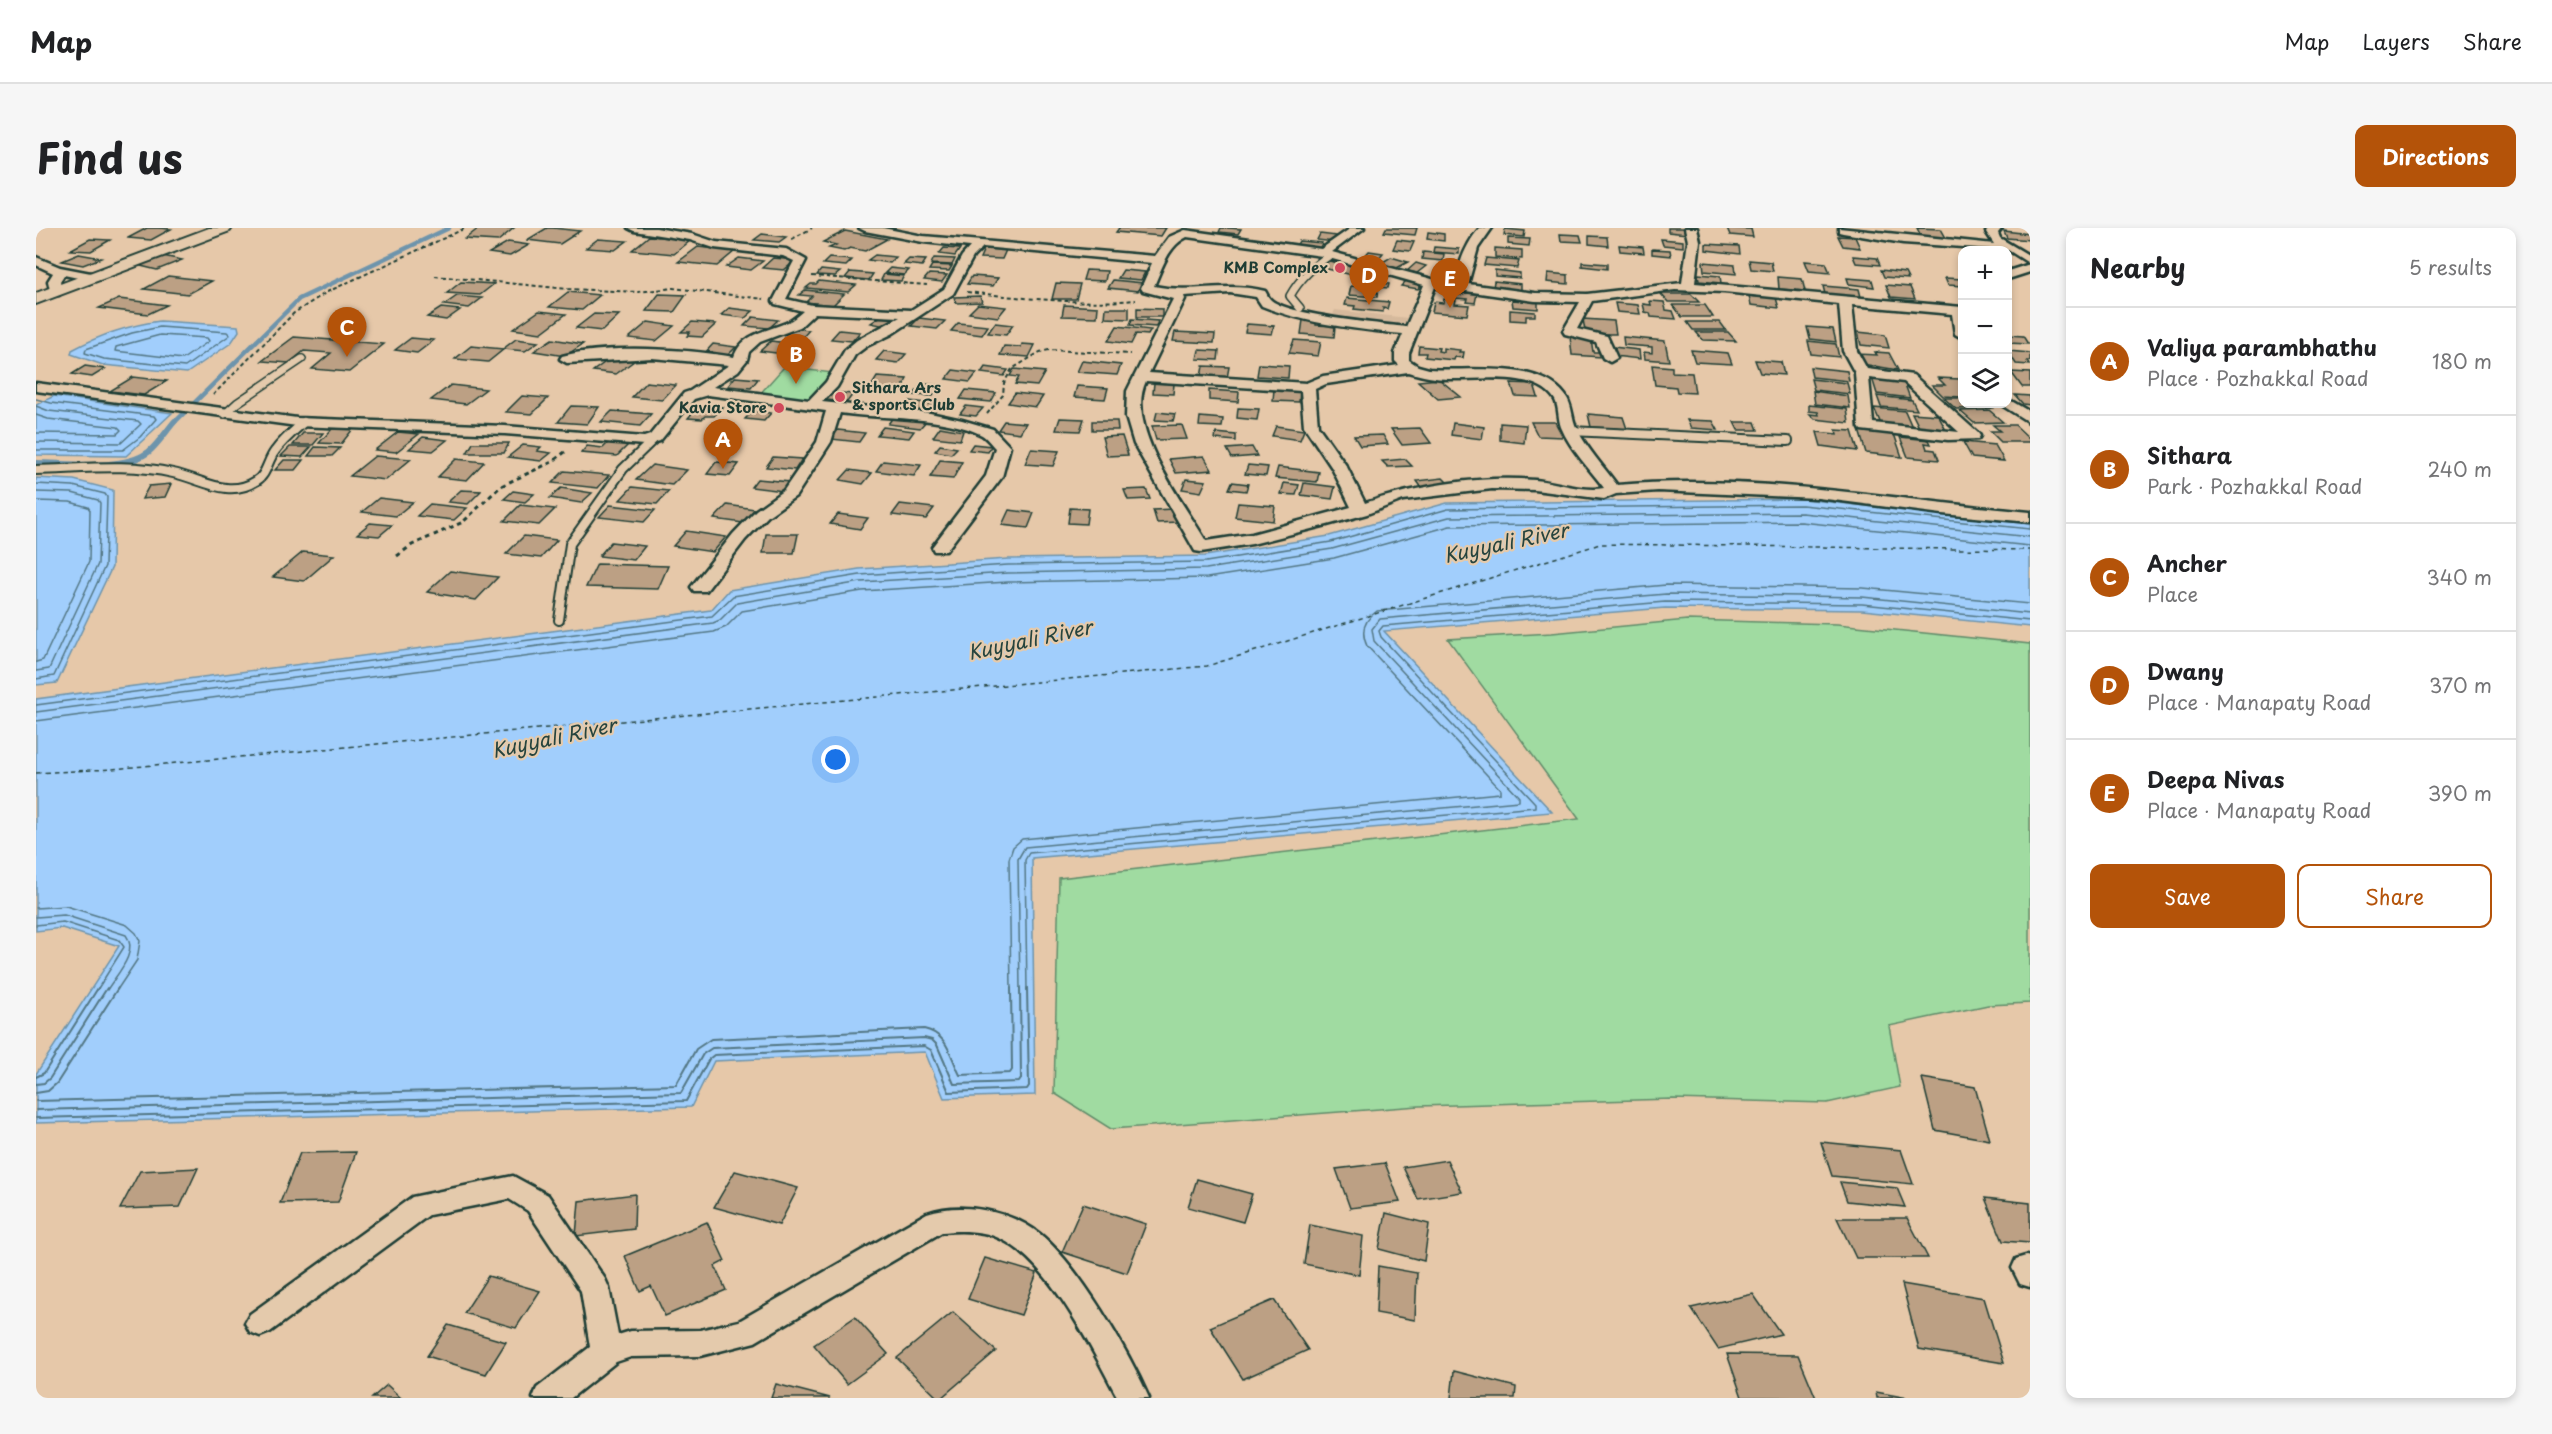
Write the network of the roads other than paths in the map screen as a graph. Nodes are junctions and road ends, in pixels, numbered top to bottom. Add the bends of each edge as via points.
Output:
1 (224, 228) edge
2 (634, 228) edge
3 (864, 228) edge
4 (1358, 228) edge
5 (1486, 228) edge
6 (1691, 228) edge
7 (1996, 228) edge
8 (1843, 230) dead end
9 (1181, 231) edge
10 (978, 244) junction
11 (1973, 246) edge
12 (2004, 246) edge
13 (2012, 251) edge
14 (1327, 254) junction
15 (1157, 260) junction
16 (36, 261) edge
17 (2030, 261) edge
18 (2030, 268) edge
19 (57, 270) junction
20 (2012, 273) edge
21 (92, 277) junction
22 (1431, 283) junction
23 (1688, 286) junction
24 (1461, 289) junction
25 (55, 292) junction
26 (1176, 294) junction
27 (1587, 298) junction
28 (36, 299) edge
29 (1845, 302) junction
30 (1300, 308) dead end
31 (812, 309) junction
32 (1958, 311) edge
33 (915, 314) junction
34 (1410, 331) junction
35 (1610, 358) dead end
36 (302, 359) dead end
37 (567, 359) dead end
38 (738, 362) junction
39 (1407, 368) junction
40 (1862, 373) junction
41 (1140, 377) junction
42 (36, 387) edge
43 (1308, 387) junction
44 (697, 392) junction
45 (812, 405) junction
46 (2012, 406) edge
47 (834, 408) junction
48 (225, 414) junction
49 (2030, 419) edge
50 (304, 422) junction
51 (1570, 431) junction
52 (655, 438) junction
53 (1788, 441) dead end
54 (36, 470) edge
55 (1613, 490) junction
56 (1361, 511) junction
57 (2030, 517) edge
58 (940, 547) dead end
59 (700, 587) dead end
60 (559, 620) dead end
61 (260, 1323) dead end
62 (606, 1352) junction
63 (548, 1398) edge
64 (1134, 1398) edge

1 - 21 main road
2 - 31 street via 692,237 714,245 786,253 800,260 779,301
3 - 10 street
4 - 14 street
5 - 24 street via 1466,261
6 - 23 street via 1694,241
7 - 12 street via 1992,232 1995,240
8 - 11 street
9 - 14 street
9 - 15 street
10 - 15 street via 1019,242
10 - 33 street via 949,289
13 - 17 street
14 - 22 street
14 - 30 lane via 1294,288 1290,296
15 - 26 street via 1146,288
16 - 19 street
18 - 20 street
19 - 21 street
19 - 25 street
21 - 25 main road
22 - 24 street
22 - 34 street
23 - 27 street
23 - 29 street
24 - 27 street
25 - 28 main road
26 - 34 street via 1254,292 1261,294 1266,303 1289,311
26 - 41 street via 1179,298
27 - 35 street via 1570,331 1602,339
29 - 32 street
29 - 40 street via 1850,351
31 - 33 street
31 - 38 street via 795,324 755,339
33 - 45 street via 850,353 832,384
34 - 39 street via 1402,353
36 - 48 lane
37 - 38 street via 658,354
38 - 44 street
39 - 43 street via 1323,380
39 - 51 street via 1429,373 1522,376 1544,383 1559,394 1566,406
40 - 40 street via 1866,428 1972,436 1908,378
41 - 43 street
41 - 56 street via 1133,397 1133,417 1141,444 1201,548
42 - 48 street
43 - 56 street via 1311,426 1339,467
44 - 45 street
44 - 52 street via 689,396
45 - 47 street
46 - 49 street
47 - 58 street via 930,417 979,429 1003,447 994,477
47 - 59 street via 824,442 790,493 762,513
48 - 50 street
50 - 52 street via 644,441
50 - 54 lane via 273,452 264,476 243,488 227,489 144,469
51 - 53 lane
51 - 55 street
52 - 60 lane via 623,469 570,544
55 - 56 street via 1604,494 1492,484 1401,496
55 - 57 street via 1689,486 1818,493
61 - 62 street via 422,1205 513,1187 538,1203 595,1288
62 - 63 street
62 - 64 street via 631,1344 700,1343 745,1333 937,1221 958,1218 991,1223 1015,1232 1033,1246 1068,1286

